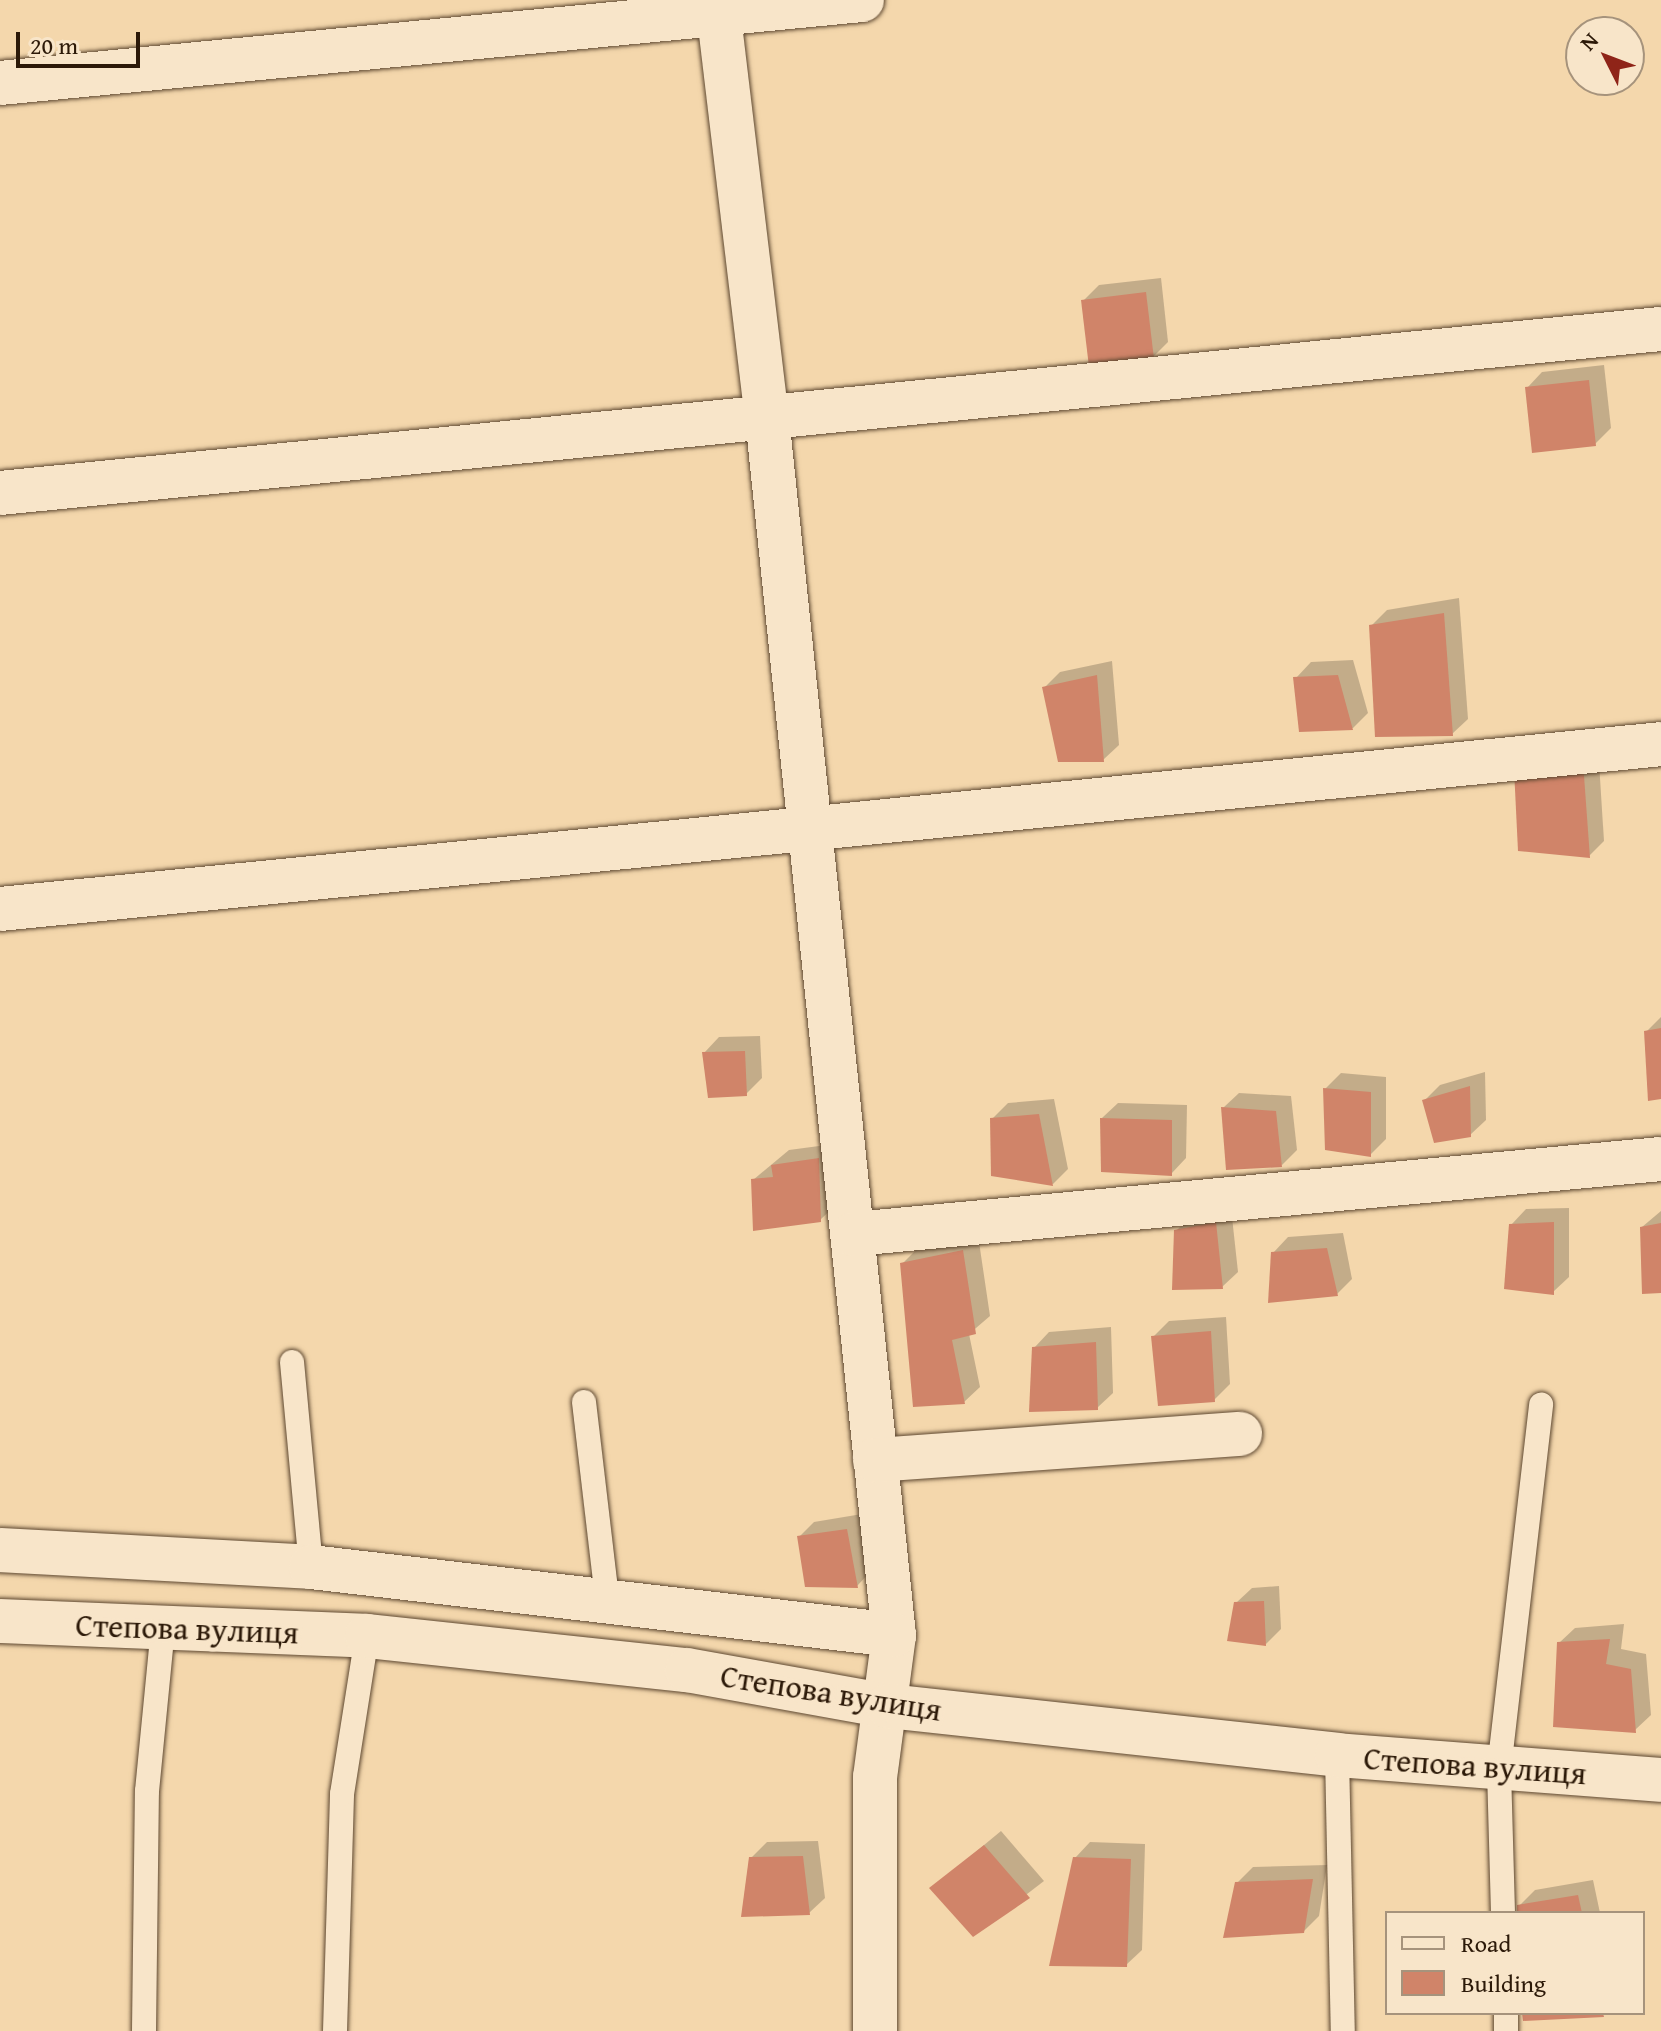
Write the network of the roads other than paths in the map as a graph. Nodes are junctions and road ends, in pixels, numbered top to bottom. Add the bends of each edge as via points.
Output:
1 (862, 0) edge
2 (718, 7) edge
3 (0, 83) edge
4 (1661, 329) edge
5 (767, 417) junction
6 (0, 493) edge
7 (1661, 744) edge
8 (809, 832) junction
9 (0, 909) edge
10 (1661, 1159) edge
11 (854, 1234) junction
12 (292, 1362) dead end
13 (584, 1402) dead end
14 (1541, 1404) dead end
15 (1240, 1434) dead end
16 (875, 1460) junction
17 (0, 1550) edge
18 (311, 1567) junction
19 (607, 1599) junction
20 (0, 1621) edge
21 (163, 1629) junction
22 (894, 1635) junction
23 (367, 1636) junction
24 (888, 1706) junction
25 (1337, 1755) junction
26 (1499, 1769) junction
27 (1661, 1780) edge
28 (1503, 1911) edge
29 (144, 2031) edge
30 (335, 2031) edge
31 (875, 2031) edge
32 (1343, 2031) edge

1 - 2 street
2 - 3 street
2 - 5 street
4 - 5 street
5 - 6 street
5 - 8 street
7 - 8 street
8 - 9 street
8 - 11 street
10 - 11 street
11 - 16 street
12 - 18 lane
13 - 19 lane
14 - 26 lane
15 - 16 street
16 - 22 street
17 - 18 street
18 - 19 street
19 - 22 street
20 - 21 street, Степова вулиця
21 - 23 street, Степова вулиця
21 - 29 lane via 147,1791
22 - 24 street
23 - 24 street, Степова вулиця via 687,1670
23 - 30 lane via 342,1794
24 - 25 street, Степова вулиця
24 - 31 street via 875,1777
25 - 26 street, Степова вулиця
25 - 32 lane
26 - 27 street, Степова вулиця
26 - 28 lane

